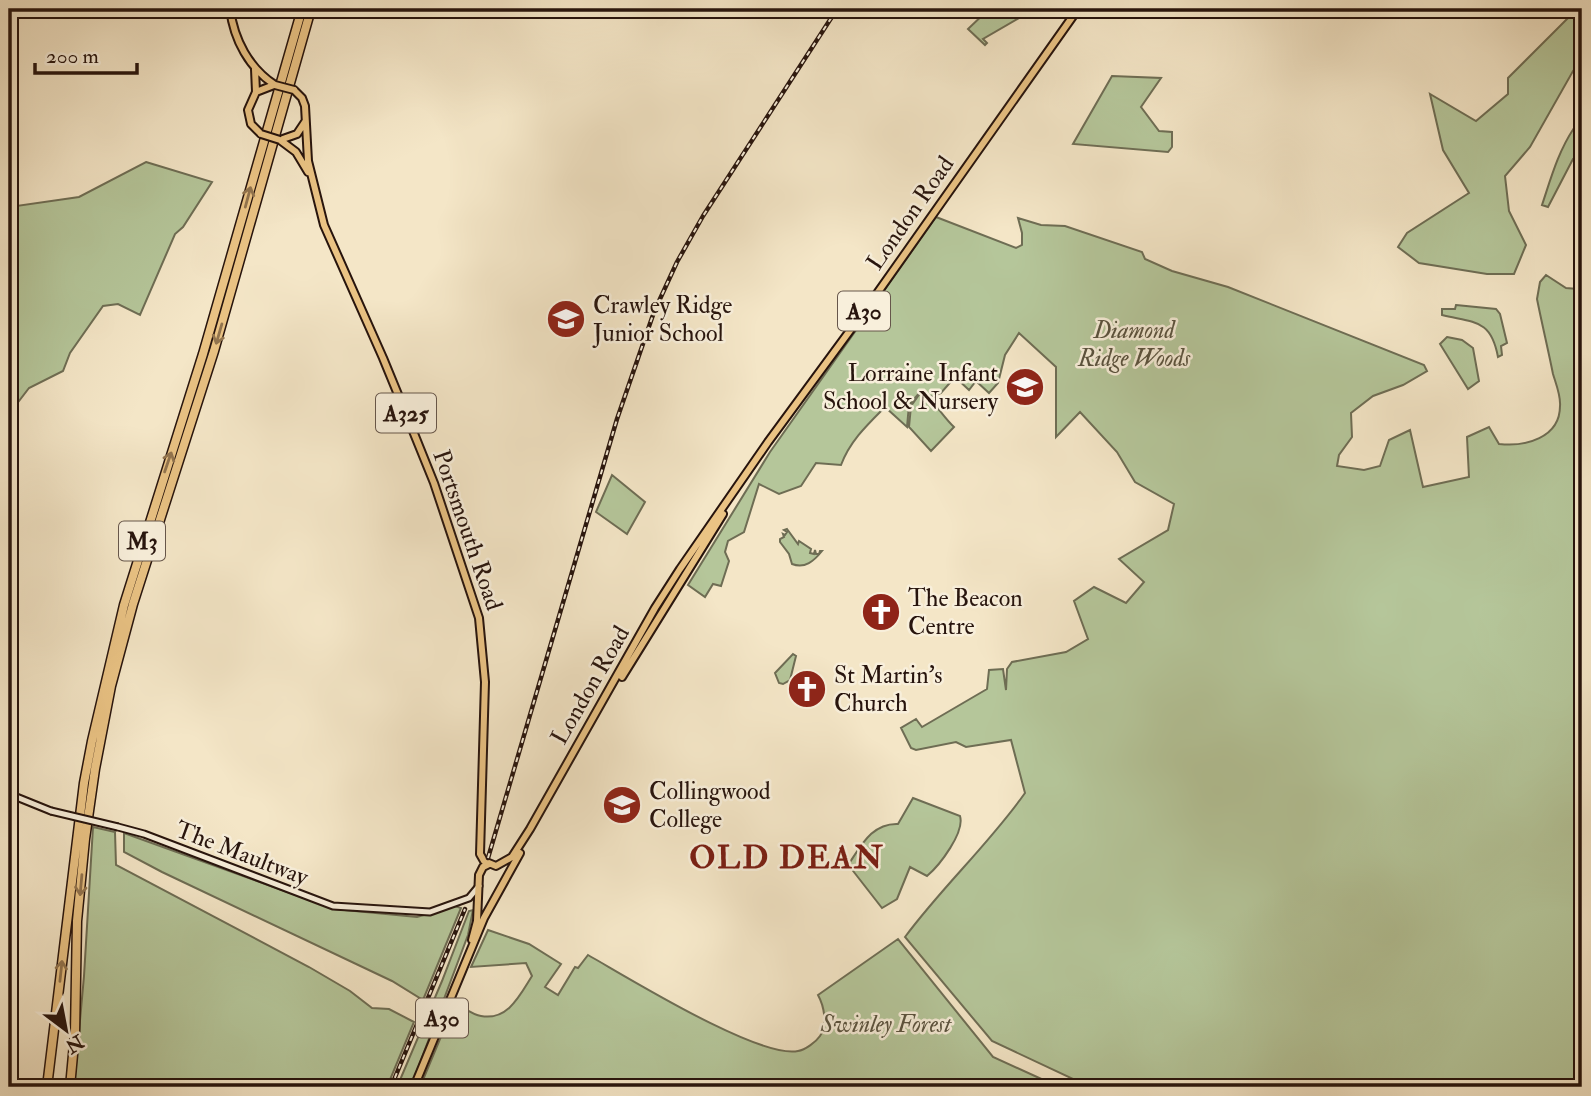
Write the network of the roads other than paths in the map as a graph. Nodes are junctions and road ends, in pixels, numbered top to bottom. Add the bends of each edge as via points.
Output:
1 (230, 9) edge
2 (302, 9) edge
3 (312, 9) edge
4 (1078, 9) edge
5 (254, 68) junction
6 (275, 85) junction
7 (256, 92) junction
8 (306, 120) junction
9 (281, 141) junction
10 (312, 179) junction
11 (772, 439) junction
12 (667, 590) junction
13 (666, 602) junction
14 (643, 630) junction
15 (577, 750) junction
16 (555, 789) junction
17 (9, 794) edge
18 (480, 829) junction
19 (492, 865) junction
20 (479, 876) junction
21 (501, 884) junction
22 (478, 886) junction
23 (465, 899) junction
24 (492, 902) junction
25 (478, 903) junction
26 (479, 923) junction
27 (47, 1087) edge
28 (70, 1087) edge
29 (414, 1087) edge

1 - 5 main road, A325 via 239,41
27 -> 2 highway, M3 via 85,783 124,605 203,354
3 -> 28 highway, M3 via 214,351 111,685 85,839
4 - 11 main road, London Road / A30
5 - 6 main road, A325
5 - 7 main road, A325
6 - 7 main road
6 - 8 main road, A325, bridge via 295,91 304,102
7 - 9 main road, A325, bridge via 248,114 252,126
8 - 9 main road via 297,134
8 - 10 main road, Portsmouth Road / A325
9 - 10 main road, Portsmouth Road / A325 via 299,156
10 - 18 main road, Portsmouth Road / A325 via 328,236 434,483 479,618 485,682
11 - 12 main road, London Road / A30
11 - 13 main road, London Road / A30
12 - 13 main road
12 - 14 main road, London Road / A30
13 - 14 main road
13 - 15 main road, London Road / A30
14 - 15 main road, London Road / A30
15 - 16 main road, London Road / A30
16 - 19 main road via 514,854 505,863
16 - 21 main road, London Road / A30
17 - 23 main road, The Maultway, bridge via 51,811 144,834 333,906 424,913
18 - 19 main road, Portsmouth Road / A325 via 480,855
18 - 20 main road, Portsmouth Road / A325
19 - 20 main road via 481,869
19 - 21 main road, Portsmouth Road
20 - 22 main road, London Road / A30
21 - 24 main road, London Road / A30
22 - 23 main road, The Maultway
22 - 25 main road, London Road / A30
23 - 25 main road
24 - 25 main road
24 - 26 main road, London Road / A30
25 - 26 main road, London Road / A30
26 - 29 main road, London Road / A30

